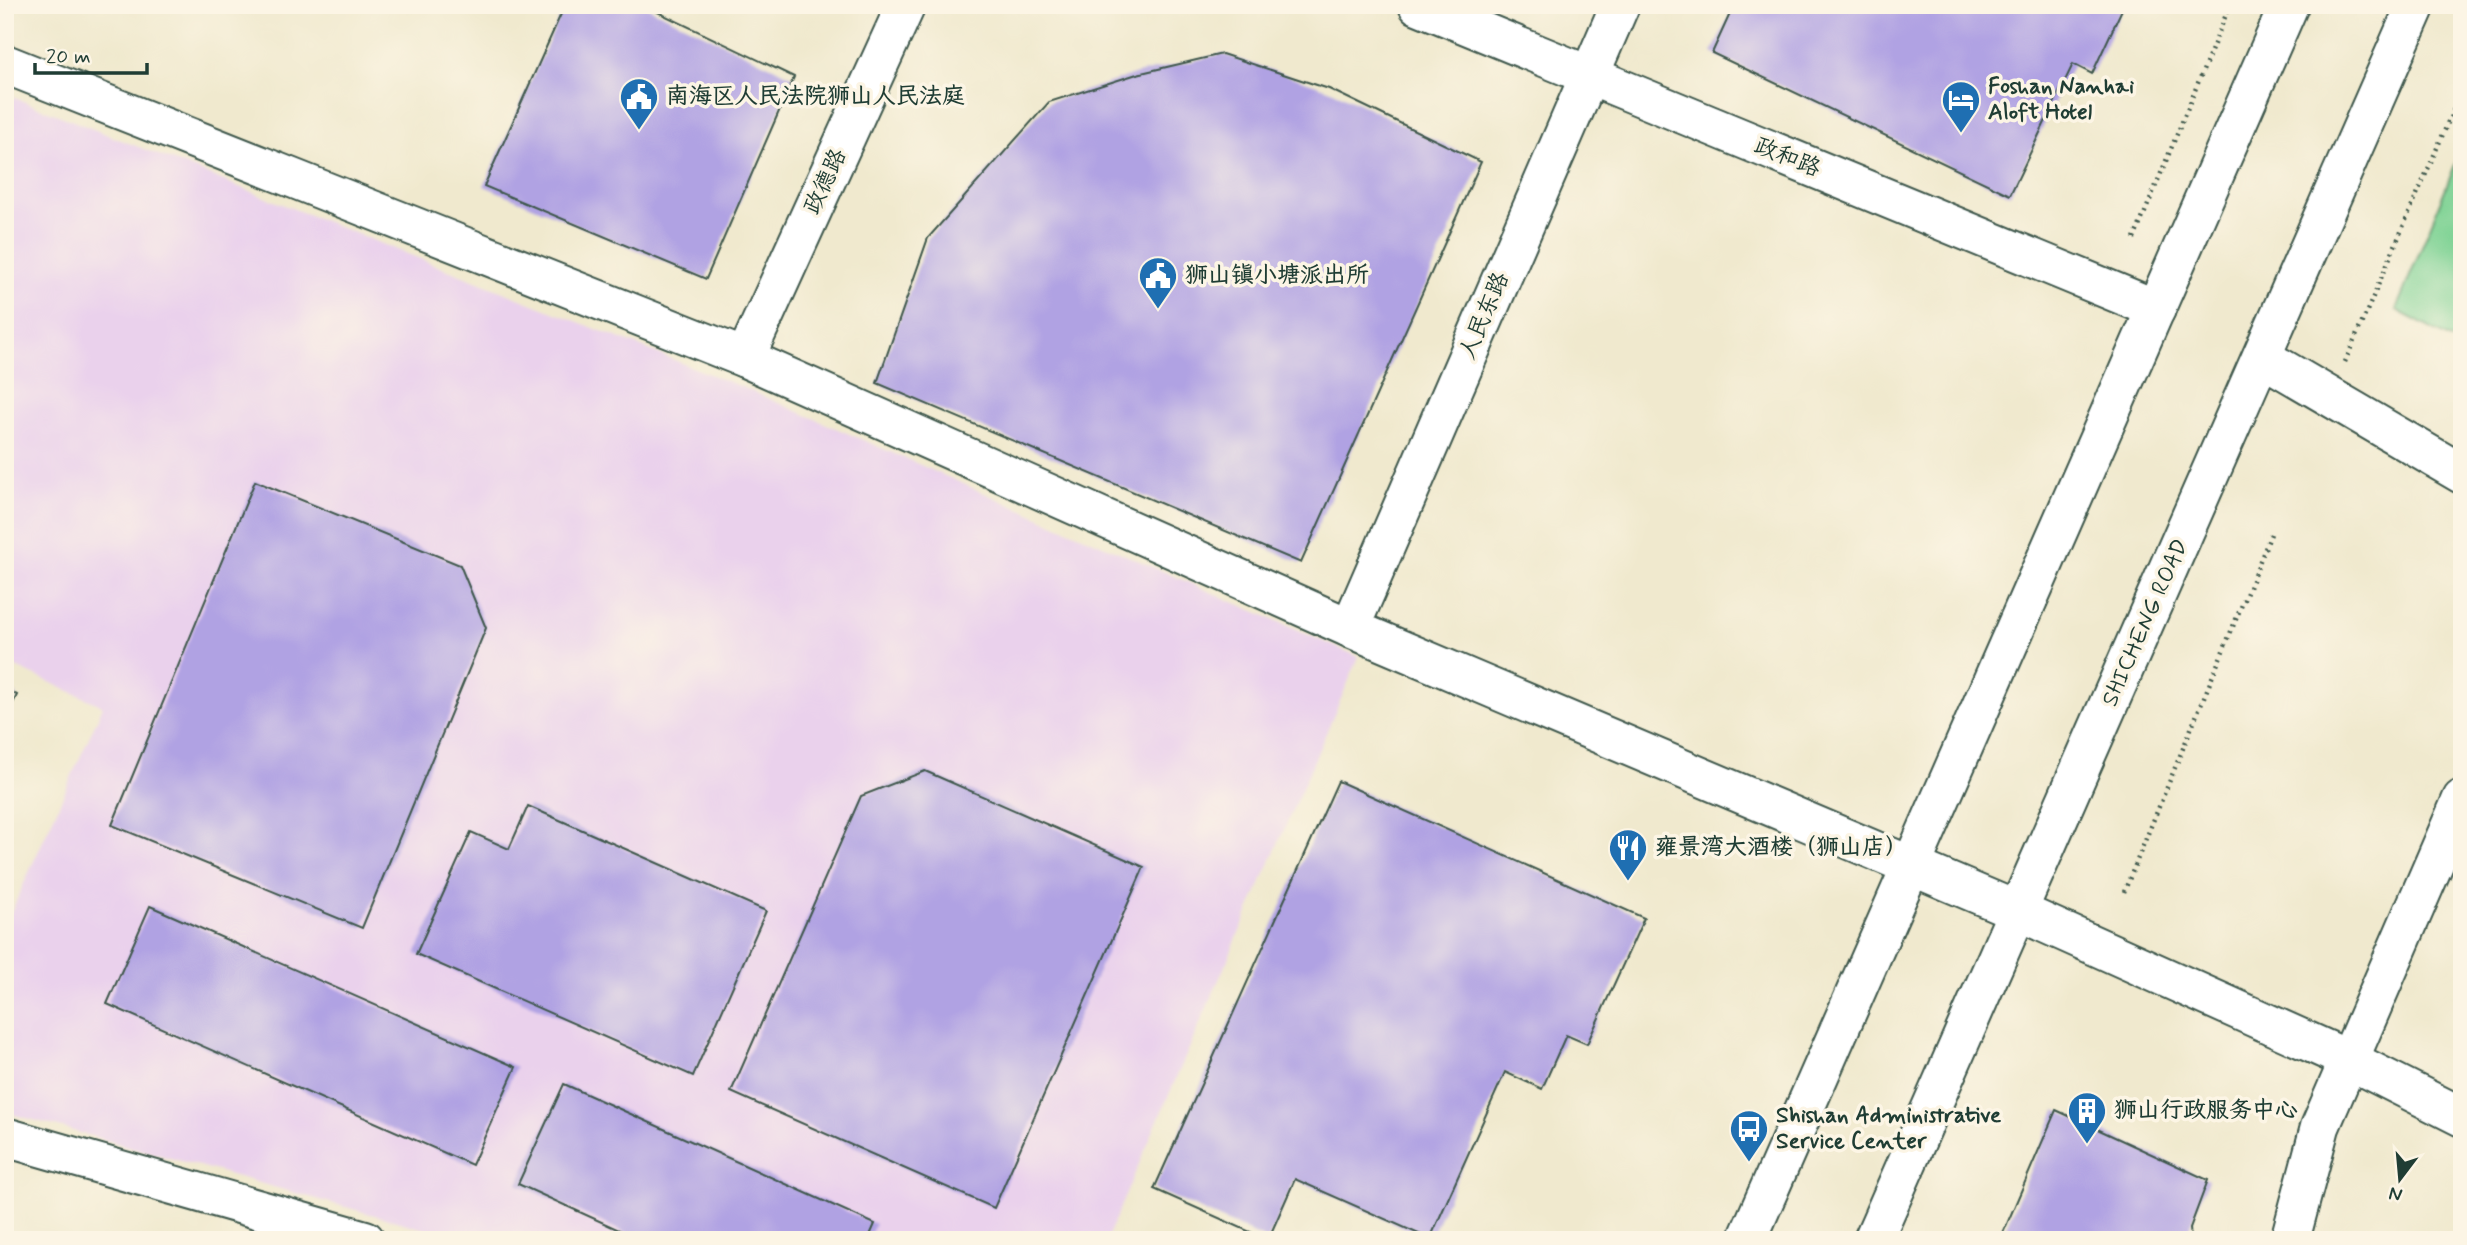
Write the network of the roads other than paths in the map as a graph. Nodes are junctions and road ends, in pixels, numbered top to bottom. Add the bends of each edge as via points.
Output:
1 (906, 5) edge
2 (1418, 5) edge
3 (1620, 5) edge
4 (2289, 5) edge
5 (2416, 5) edge
6 (5, 64) edge
7 (1588, 77) junction
8 (2157, 309) junction
9 (2262, 356) junction
10 (745, 358) junction
11 (2462, 474) edge
12 (1350, 628) junction
13 (2462, 799) edge
14 (1911, 868) junction
15 (2020, 912) junction
16 (2347, 1059) junction
17 (2462, 1117) edge
18 (5, 1137) edge
19 (365, 1240) edge
20 (1748, 1240) edge
21 (1873, 1240) edge
22 (2290, 1240) edge

1 - 10 street, 政德路
2 - 7 street, 政和路
3 - 7 street, 人民东路
4 - 8 street
5 - 9 street, SHICHENG ROAD
6 - 10 street
7 - 8 street, 政和路
7 - 12 street, 人民东路
8 - 14 street
9 - 11 street
9 - 15 street, SHICHENG ROAD
10 - 12 street
12 - 14 street
13 - 16 street
14 - 15 street
14 - 20 street
15 - 16 street
15 - 21 street, SHICHENG ROAD
16 - 17 street
16 - 22 street via 2320,1127
18 - 19 street

